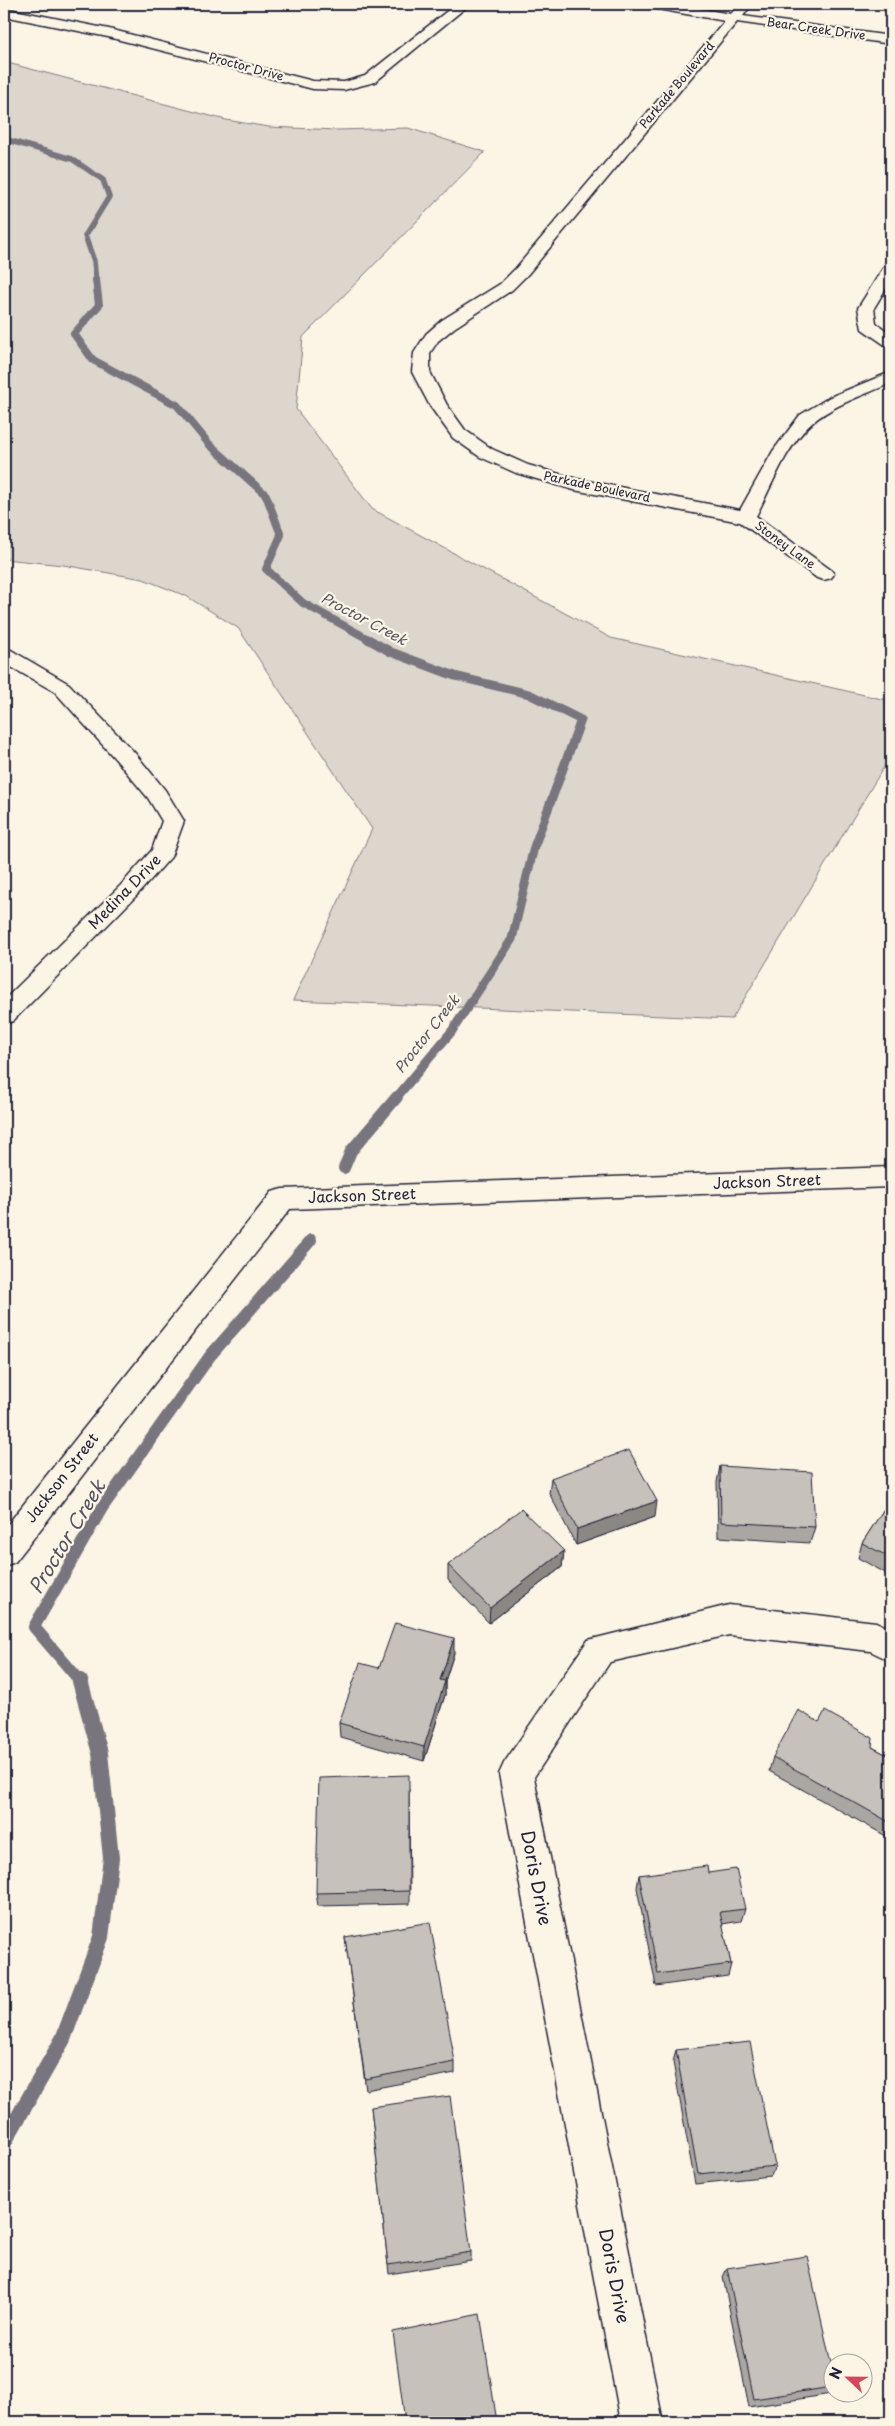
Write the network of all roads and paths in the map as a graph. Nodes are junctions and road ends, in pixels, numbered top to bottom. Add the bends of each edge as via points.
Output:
1 (464, 4) edge
2 (652, 4) edge
3 (746, 4) edge
4 (4, 12) edge
5 (733, 18) junction
6 (891, 40) edge
7 (891, 268) edge
8 (891, 341) edge
9 (891, 377) edge
10 (746, 517) junction
11 (824, 574) dead end
12 (4, 654) edge
13 (4, 1015) edge
14 (891, 1177) edge
15 (4, 1552) edge
16 (891, 1646) edge
17 (642, 2422) edge

1 - 4 street, Proctor Drive via 370,79 344,86 313,85 109,33
2 - 5 street, Bear Creek Drive
3 - 5 street, Parkade Boulevard
5 - 6 street, Bear Creek Drive
5 - 10 street, Parkade Boulevard via 522,271 506,287 432,338 422,354 421,372 459,434 486,453 522,469 574,484
7 - 8 street via 866,308 868,325
9 - 10 street via 830,404 805,420 789,441
10 - 11 street, Stoney Lane
12 - 13 street, Medina Drive via 62,688 126,757 173,821 163,852
14 - 15 street, Jackson Street via 282,1199
16 - 17 street, Doris Drive via 876,1637 729,1620 600,1650 516,1774

